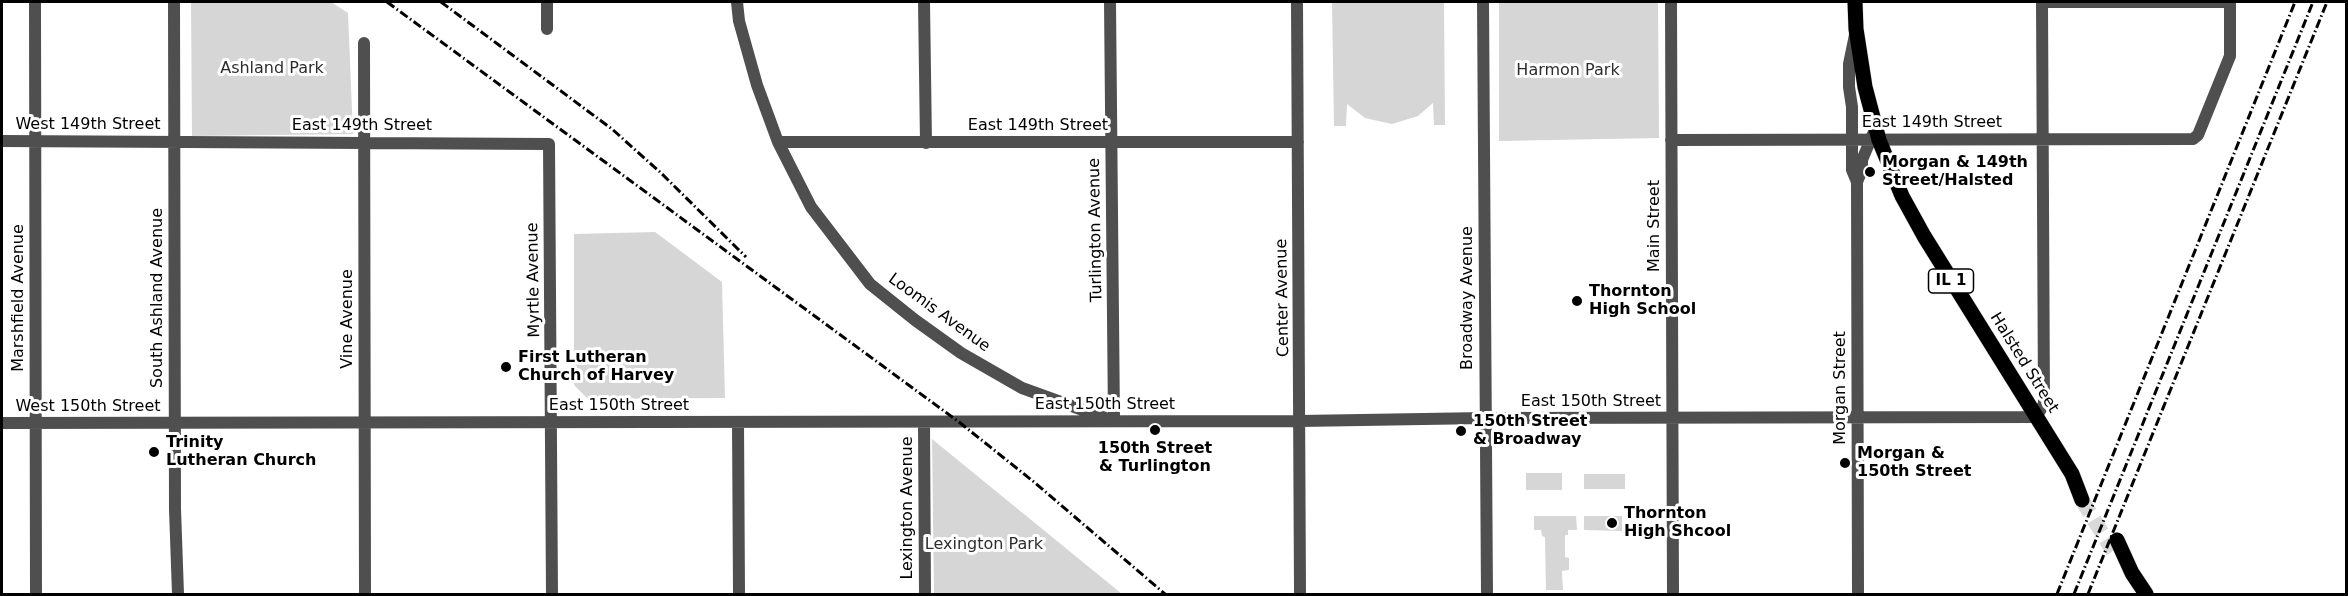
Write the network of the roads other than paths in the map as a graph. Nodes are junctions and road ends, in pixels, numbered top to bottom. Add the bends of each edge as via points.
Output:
1 (35, 2) edge
2 (174, 2) edge
3 (547, 2) edge
4 (737, 2) edge
5 (924, 2) edge
6 (1110, 2) edge
7 (1297, 2) edge
8 (1483, 2) edge
9 (1671, 2) edge
10 (1856, 2) edge
11 (2042, 2) edge
12 (2230, 2) edge
13 (547, 29) dead end
14 (1856, 29) junction
15 (364, 43) dead end
16 (1875, 136) junction
17 (2043, 138) junction
18 (1671, 140) junction
19 (1851, 140) junction
20 (2, 141) edge
21 (36, 141) junction
22 (175, 141) junction
23 (364, 142) junction
24 (778, 142) junction
25 (1111, 142) junction
26 (1298, 142) junction
27 (549, 144) joint
28 (926, 144) junction
29 (1857, 182) junction
30 (2036, 417) junction
31 (1485, 418) junction
32 (1672, 418) junction
33 (1858, 418) junction
34 (1114, 421) junction
35 (1300, 421) junction
36 (738, 422) junction
37 (924, 422) junction
38 (2, 423) edge
39 (36, 423) junction
40 (365, 423) junction
41 (551, 423) junction
42 (175, 424) junction
43 (2085, 496) tunnel mouth
44 (2115, 545) tunnel mouth
45 (36, 594) edge
46 (178, 594) edge
47 (365, 594) edge
48 (552, 594) edge
49 (739, 594) edge
50 (925, 594) edge
51 (1300, 594) edge
52 (1486, 594) edge
53 (1673, 594) edge
54 (1858, 594) edge
55 (2146, 594) edge

1 - 21 street, Marshfield Avenue
2 - 22 street, South Ashland Avenue
3 - 13 street
4 - 24 street, Loomis Avenue via 757,85
5 - 28 street
6 - 25 street, Turlington Avenue
7 - 26 street, Center Avenue
8 - 31 street, Broadway Avenue
9 - 18 street, Main Street
10 - 14 main road, Halsted Street / IL 1
11 - 12 street
11 - 17 street
12 - 17 street, East 149th Street via 2230,56 2193,139
14 - 16 main road, Halsted Street / IL 1
14 - 19 street, Morgan Street via 1849,64
15 - 23 street, Vine Avenue
16 - 17 street, East 149th Street
16 - 19 street, East 149th Street
16 - 29 street, Morgan Street via 1862,160
16 - 30 main road, Halsted Street / IL 1 via 1911,214
17 - 30 street via 2044,404
18 - 19 street, East 149th Street
18 - 32 street, Main Street
19 - 29 street, Morgan Street via 1852,171
20 - 21 street, West 149th Street
21 - 22 street, West 149th Street
21 - 39 street, Marshfield Avenue
22 - 23 street, East 149th Street
22 - 42 street, South Ashland Avenue
23 - 27 street, East 149th Street
23 - 40 street, Vine Avenue
24 - 28 street, East 149th Street
24 - 34 street, Loomis Avenue via 811,207 870,284 961,353 1022,388
25 - 26 street, East 149th Street
25 - 28 street, East 149th Street
25 - 34 street, Turlington Avenue
26 - 35 street, Center Avenue
27 - 41 street, Myrtle Avenue
29 - 33 street, Morgan Street
30 - 33 street, East 150th Street
30 - 43 main road, Halsted Street / IL 1
31 - 32 street, East 150th Street
31 - 35 street, East 150th Street
31 - 52 street, Broadway Avenue
32 - 33 street, East 150th Street
32 - 53 street, Main Street
33 - 54 street, Morgan Street
34 - 35 street, East 150th Street
34 - 37 street, East 150th Street
35 - 51 street, Center Avenue
36 - 37 street, East 150th Street
36 - 41 street, East 150th Street
36 - 49 street
37 - 50 street, Lexington Avenue
38 - 39 street, West 150th Street
39 - 42 street, West 150th Street
39 - 45 street, Marshfield Avenue
40 - 41 street, East 150th Street
40 - 42 street, East 150th Street
40 - 47 street, Vine Avenue
41 - 48 street, Myrtle Avenue
42 - 46 street, South Ashland Avenue
44 - 55 main road

